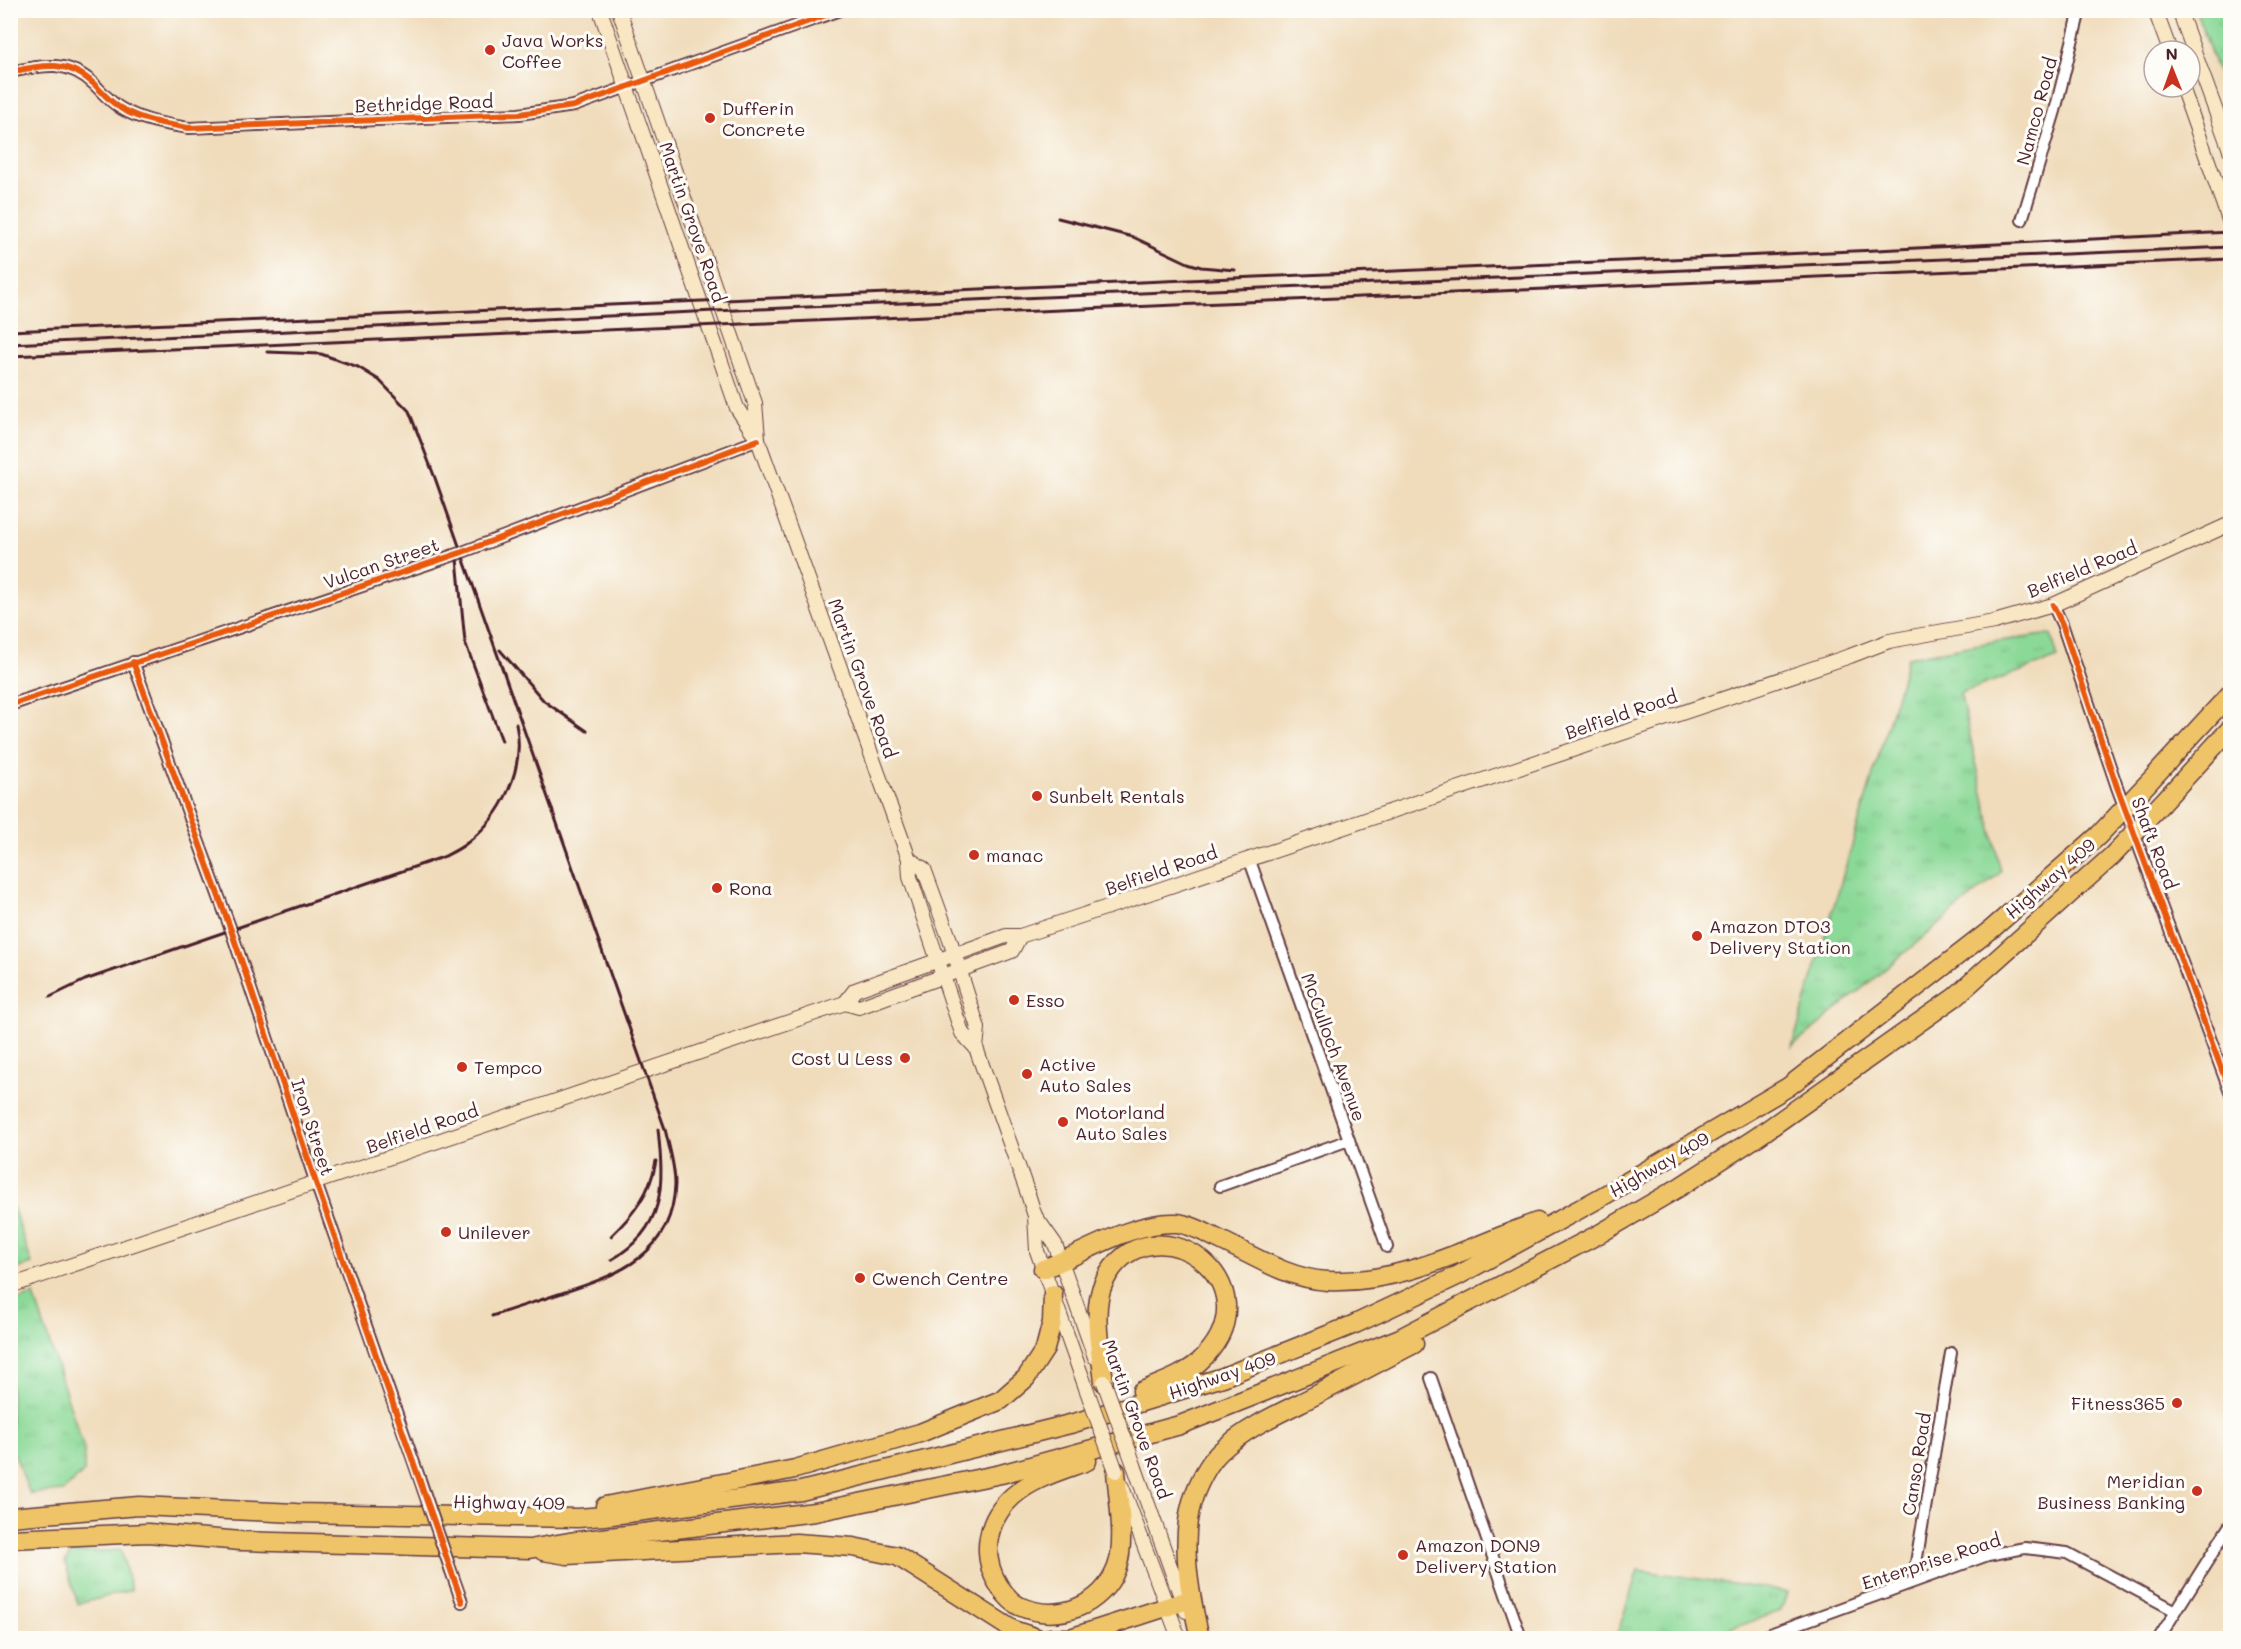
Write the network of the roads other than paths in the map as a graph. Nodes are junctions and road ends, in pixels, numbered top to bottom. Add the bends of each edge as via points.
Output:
1 (600, 10) edge
2 (619, 10) edge
3 (840, 10) edge
4 (2080, 10) edge
5 (2156, 10) edge
6 (2179, 10) edge
7 (2165, 39) edge
8 (10, 72) edge
9 (644, 80) junction
10 (627, 86) junction
11 (2186, 99) edge
12 (2230, 150) edge
13 (2022, 220) dead end
14 (2230, 223) edge
15 (758, 440) junction
16 (2230, 524) edge
17 (2053, 605) junction
18 (133, 662) junction
19 (2230, 694) edge
20 (10, 705) edge
21 (2230, 729) edge
22 (1249, 858) junction
23 (909, 859) junction
24 (1020, 936) junction
25 (954, 954) junction
26 (938, 961) junction
27 (960, 971) junction
28 (943, 978) junction
29 (845, 1003) junction
30 (976, 1048) junction
31 (2230, 1092) edge
32 (1349, 1140) junction
33 (316, 1183) junction
34 (1221, 1186) dead end
35 (1598, 1199) junction
36 (1035, 1216) junction
37 (1601, 1233) junction
38 (1387, 1247) dead end
39 (1061, 1262) junction
40 (1044, 1269) junction
41 (10, 1286) edge
42 (1053, 1294) junction
43 (1950, 1353) dead end
44 (1431, 1378) dead end
45 (1104, 1382) junction
46 (1074, 1423) junction
47 (1179, 1425) junction
48 (1116, 1471) junction
49 (10, 1517) edge
50 (578, 1518) junction
51 (2230, 1525) edge
52 (10, 1539) edge
53 (529, 1549) junction
54 (1913, 1581) junction
55 (462, 1602) dead end
56 (1175, 1604) junction
57 (2176, 1611) junction
58 (1037, 1638) edge
59 (1050, 1638) edge
60 (1179, 1638) edge
61 (1198, 1638) edge
62 (1521, 1638) edge
63 (1760, 1638) edge
64 (2159, 1638) edge

1 - 10 main road, Martin Grove Road
2 - 9 main road, Martin Grove Road
3 - 9 street, Bethridge Road
4 - 13 street, Namco Road
5 - 7 main road
6 - 12 main road
8 - 10 street, Bethridge Road via 59,65 85,76 119,108 152,122 189,128 519,114 574,106
9 - 10 street, Bethridge Road
9 - 15 main road, Martin Grove Road via 755,403
10 - 15 main road, Martin Grove Road via 737,408
11 - 14 main road
15 - 18 street, Vulcan Street via 460,553
15 - 23 main road, Martin Grove Road
16 - 17 main road, Belfield Road
17 - 22 main road, Belfield Road via 1994,622 1889,641
17 - 31 street, Shaft Road
18 - 20 street, Vulcan Street
18 - 33 street, Iron Street via 231,930
19 - 35 highway, Highway 409, bridge via 2098,836 1993,928 1788,1087
21 - 37 highway, Highway 409, bridge via 2112,856 1955,997 1757,1137
22 - 24 main road, Belfield Road
22 - 32 street, McCulloch Avenue
23 - 25 main road, Martin Grove Road via 924,869
23 - 26 main road, Martin Grove Road via 910,877
24 - 25 main road, Belfield Road via 1006,936
24 - 27 main road, Belfield Road via 1012,951
25 - 26 main road, Belfield Road
25 - 27 main road, Martin Grove Road
26 - 28 main road, Martin Grove Road
26 - 29 main road, Belfield Road via 855,990
27 - 28 main road, Belfield Road
27 - 30 main road, Martin Grove Road via 978,1028
28 - 29 main road, Belfield Road via 859,1007
28 - 30 main road, Martin Grove Road via 962,1033
29 - 33 main road, Belfield Road
30 - 36 main road, Martin Grove Road
32 - 34 street
32 - 38 street, McCulloch Avenue
33 - 41 main road, Belfield Road
33 - 55 street, Iron Street, bridge
35 - 39 highway via 1427,1265 1357,1281 1325,1281 1283,1271 1178,1223 1132,1230
35 - 46 highway, Highway 409 via 1457,1276 1355,1324 1223,1377
36 - 39 main road, Martin Grove Road via 1055,1244
36 - 40 main road, Martin Grove Road via 1037,1251
37 - 47 highway, Highway 409 via 1400,1338
37 - 61 highway via 1477,1310 1279,1413 1220,1452 1194,1495 1188,1532 1190,1596
39 - 40 highway
39 - 45 main road, Martin Grove Road
40 - 42 main road, Martin Grove Road
42 - 48 main road, Martin Grove Road, bridge
42 - 50 highway via 1052,1322 1045,1349 1026,1378 1001,1400 920,1433 795,1470 612,1503
43 - 54 street, Canso Road
44 - 62 street
45 - 46 highway via 1098,1328 1100,1297 1114,1268 1143,1247 1166,1244 1205,1262 1220,1278 1225,1293 1224,1318 1217,1342 1198,1363 1176,1377
45 - 56 main road, Martin Grove Road, bridge via 1134,1465
46 - 50 highway, Highway 409 via 801,1491
47 - 48 highway via 1036,1481 1014,1494 999,1510 990,1529 987,1551 992,1574 1017,1605 1063,1613 1090,1602 1111,1580 1120,1548
47 - 53 highway, Highway 409 via 1001,1474 815,1512
48 - 56 main road, Martin Grove Road
49 - 50 highway, Highway 409 via 139,1506
51 - 57 street
52 - 53 highway, Highway 409 via 148,1533 241,1541
53 - 58 highway via 567,1555 796,1543 853,1547 897,1556 1013,1630
54 - 57 street, Enterprise Road via 2025,1548 2067,1553
54 - 63 street, Enterprise Road
56 - 59 highway via 1070,1638
56 - 60 main road, Martin Grove Road
56 - 61 main road, Martin Grove Road
57 - 64 street

